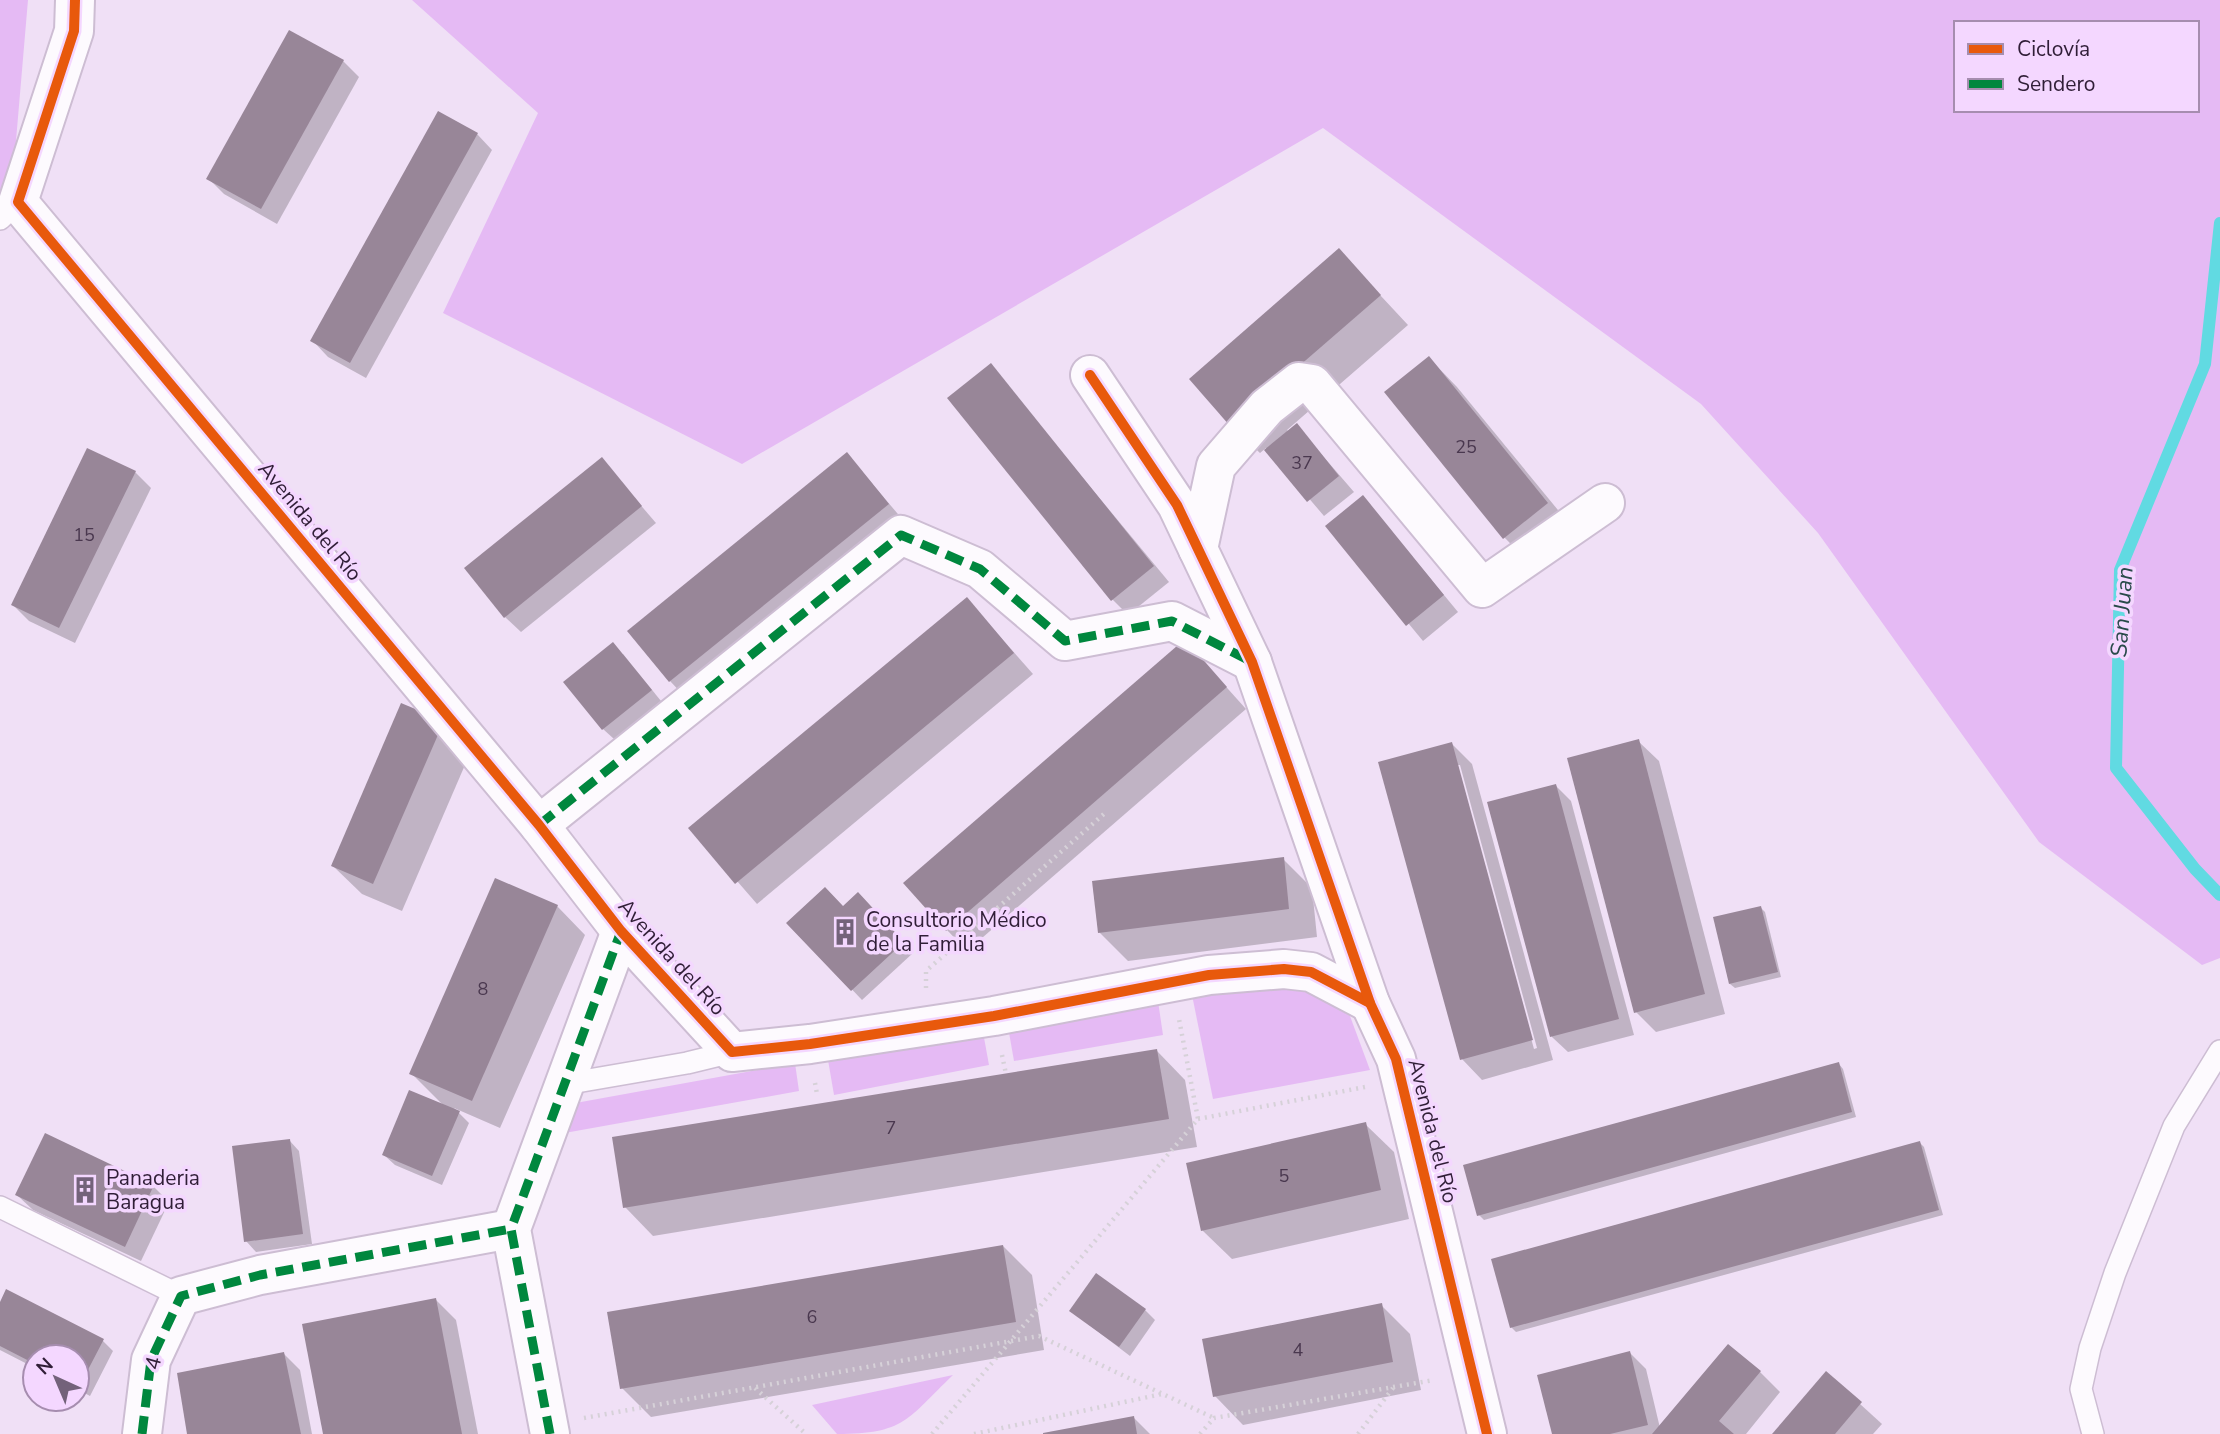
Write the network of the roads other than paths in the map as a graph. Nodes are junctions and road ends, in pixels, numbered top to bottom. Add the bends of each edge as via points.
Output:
1 (75, 0) edge
2 (9, 210) edge
3 (1090, 375) dead end
4 (1605, 503) dead end
5 (1198, 549) junction
6 (1252, 662) junction
7 (539, 825) junction
8 (621, 931) junction
9 (1370, 1003) junction
10 (2220, 1051) edge
11 (732, 1052) junction
12 (565, 1084) junction
13 (0, 1207) edge
14 (511, 1229) junction
15 (181, 1296) junction
16 (549, 1429) edge
17 (142, 1434) edge
18 (1487, 1434) edge
19 (2093, 1434) edge

1 - 2 street, Avenida del Río via 74,31
2 - 7 street, Avenida del Río
3 - 5 street, Avenida del Río via 1177,505
4 - 5 street via 1482,588 1312,384 1299,382 1267,407 1216,466
5 - 6 street, Avenida del Río
6 - 7 street via 1172,621 1065,641 980,569 901,536
6 - 9 street, Avenida del Río
7 - 8 street, Avenida del Río
8 - 11 street, Avenida del Río
8 - 12 street
9 - 11 street via 1311,972 1284,969 1209,975 925,1027
9 - 18 street, Avenida del Río via 1396,1059
10 - 19 lane via 2174,1126 2090,1348 2081,1389
11 - 12 lane
12 - 14 street
13 - 15 lane
14 - 15 street via 260,1275
14 - 16 street
15 - 17 street, 4 via 151,1360

